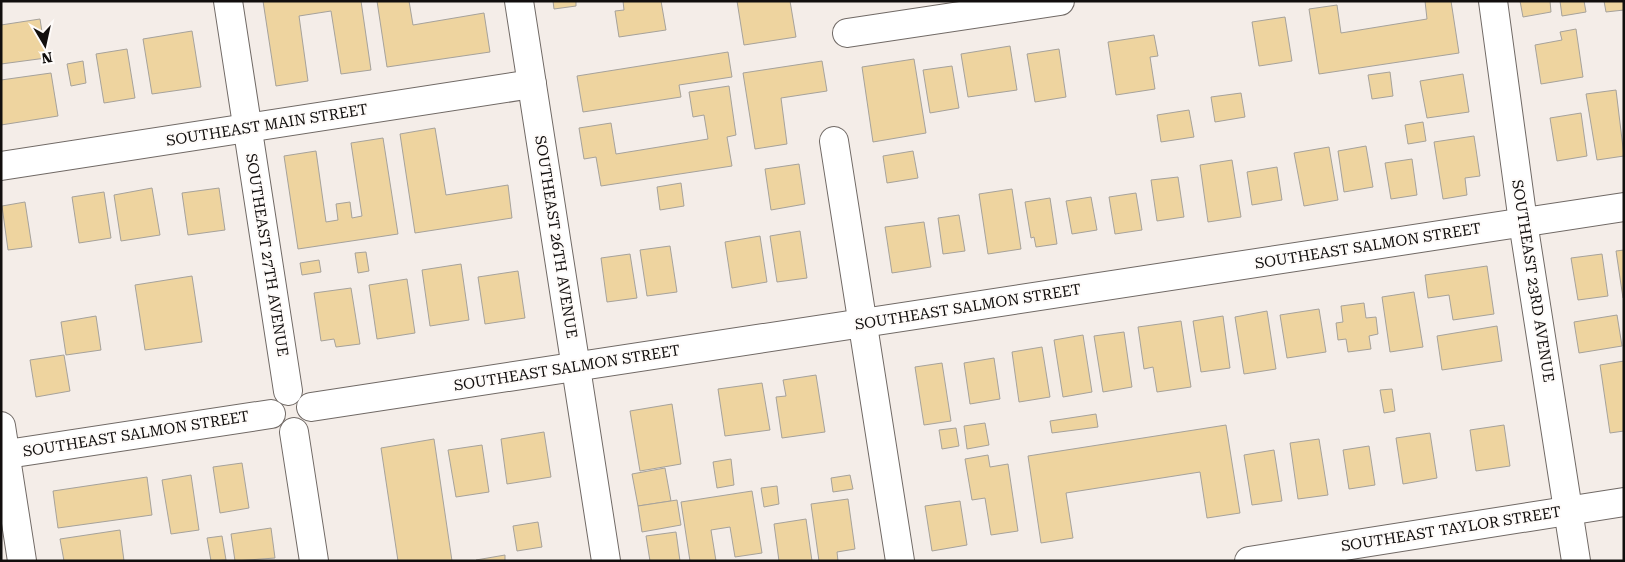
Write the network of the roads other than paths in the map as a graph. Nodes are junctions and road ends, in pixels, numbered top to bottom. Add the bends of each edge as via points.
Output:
1 (228, 1) edge
2 (520, 1) edge
3 (1060, 1) edge
4 (1493, 1) edge
5 (847, 33) dead end
6 (532, 84) junction
7 (248, 127) junction
8 (834, 141) dead end
9 (1, 166) edge
10 (1624, 207) edge
11 (1523, 222) junction
12 (863, 323) junction
13 (577, 367) junction
14 (288, 391) junction
15 (311, 407) junction
16 (270, 414) junction
17 (1, 426) edge
18 (294, 432) junction
19 (3, 455) edge
20 (1624, 502) edge
21 (1568, 511) junction
22 (22, 561) edge
23 (314, 561) edge
24 (606, 561) edge
25 (900, 561) edge
26 (1249, 561) edge
27 (1576, 561) edge

1 - 7 street, SOUTHEAST 27TH AVENUE
2 - 6 street, SOUTHEAST 26TH AVENUE
3 - 5 street
4 - 11 street, SOUTHEAST 23RD AVENUE
6 - 7 street, SOUTHEAST MAIN STREET
6 - 13 street, SOUTHEAST 26TH AVENUE
7 - 9 street, SOUTHEAST MAIN STREET
7 - 14 street, SOUTHEAST 27TH AVENUE
8 - 12 street
10 - 11 street, SOUTHEAST SALMON STREET
11 - 12 street, SOUTHEAST SALMON STREET
11 - 21 street, SOUTHEAST 23RD AVENUE
12 - 13 street, SOUTHEAST SALMON STREET
12 - 25 street
13 - 15 street, SOUTHEAST SALMON STREET
13 - 24 street, SOUTHEAST 26TH AVENUE
14 - 15 street via 305,396
14 - 16 street via 273,401
15 - 18 street via 310,420 301,430
16 - 18 street via 281,430
16 - 19 street, SOUTHEAST SALMON STREET
17 - 19 street
18 - 23 street
19 - 22 street
20 - 21 street, SOUTHEAST TAYLOR STREET
21 - 26 street, SOUTHEAST TAYLOR STREET
21 - 27 street, SOUTHEAST 23RD AVENUE

